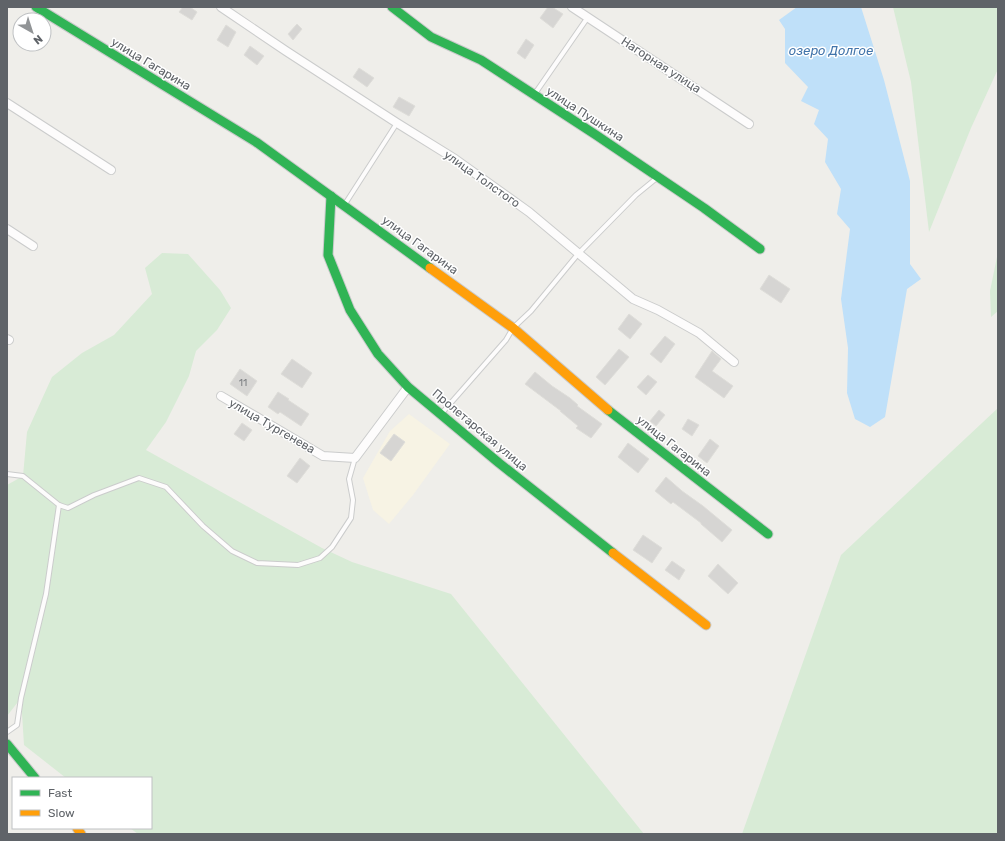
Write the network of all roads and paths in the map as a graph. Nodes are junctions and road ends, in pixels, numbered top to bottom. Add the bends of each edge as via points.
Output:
1 (36, 7) edge
2 (221, 7) edge
3 (392, 7) edge
4 (572, 7) edge
5 (588, 17) junction
6 (534, 95) junction
7 (7, 103) edge
8 (397, 123) junction
9 (749, 124) dead end
10 (111, 170) dead end
11 (658, 177) junction
12 (331, 196) junction
13 (344, 205) junction
14 (7, 229) edge
15 (33, 246) dead end
16 (760, 249) dead end
17 (578, 254) junction
18 (513, 328) junction
19 (734, 362) dead end
20 (408, 387) junction
21 (221, 396) dead end
22 (441, 414) junction
23 (355, 458) junction
24 (7, 474) edge
25 (59, 505) junction
26 (768, 534) dead end
27 (706, 625) dead end
28 (7, 732) edge
29 (7, 744) edge
30 (34, 777) edge

1 - 12 street, улица Гагарина via 256,142
2 - 8 street, улица Толстого
3 - 6 street, улица Пушкина via 431,37 481,60
4 - 5 street, Нагорная улица
5 - 6 lane
5 - 9 street, Нагорная улица
6 - 11 street, улица Пушкина
7 - 10 street
8 - 13 lane
8 - 17 street, улица Толстого via 455,159 529,212
11 - 16 street, улица Пушкина
11 - 17 lane via 636,195
12 - 13 street, улица Гагарина
12 - 20 street, Пролетарская улица via 328,255 350,310 378,354
13 - 18 street, улица Гагарина
14 - 15 street
17 - 18 lane via 531,311
17 - 19 street, улица Толстого via 633,299 699,333
18 - 22 lane via 506,340
18 - 26 street, улица Гагарина via 601,406
20 - 22 street, Пролетарская улица
20 - 23 street
21 - 23 street, улица Тургенева via 323,456
22 - 27 street, Пролетарская улица via 499,463
23 - 25 lane via 349,479 353,500 351,518 332,547 320,558 298,565 256,564 232,552 202,526 166,487 139,478 68,508
24 - 25 lane via 23,476
25 - 28 lane via 46,594 17,725
29 - 30 street

